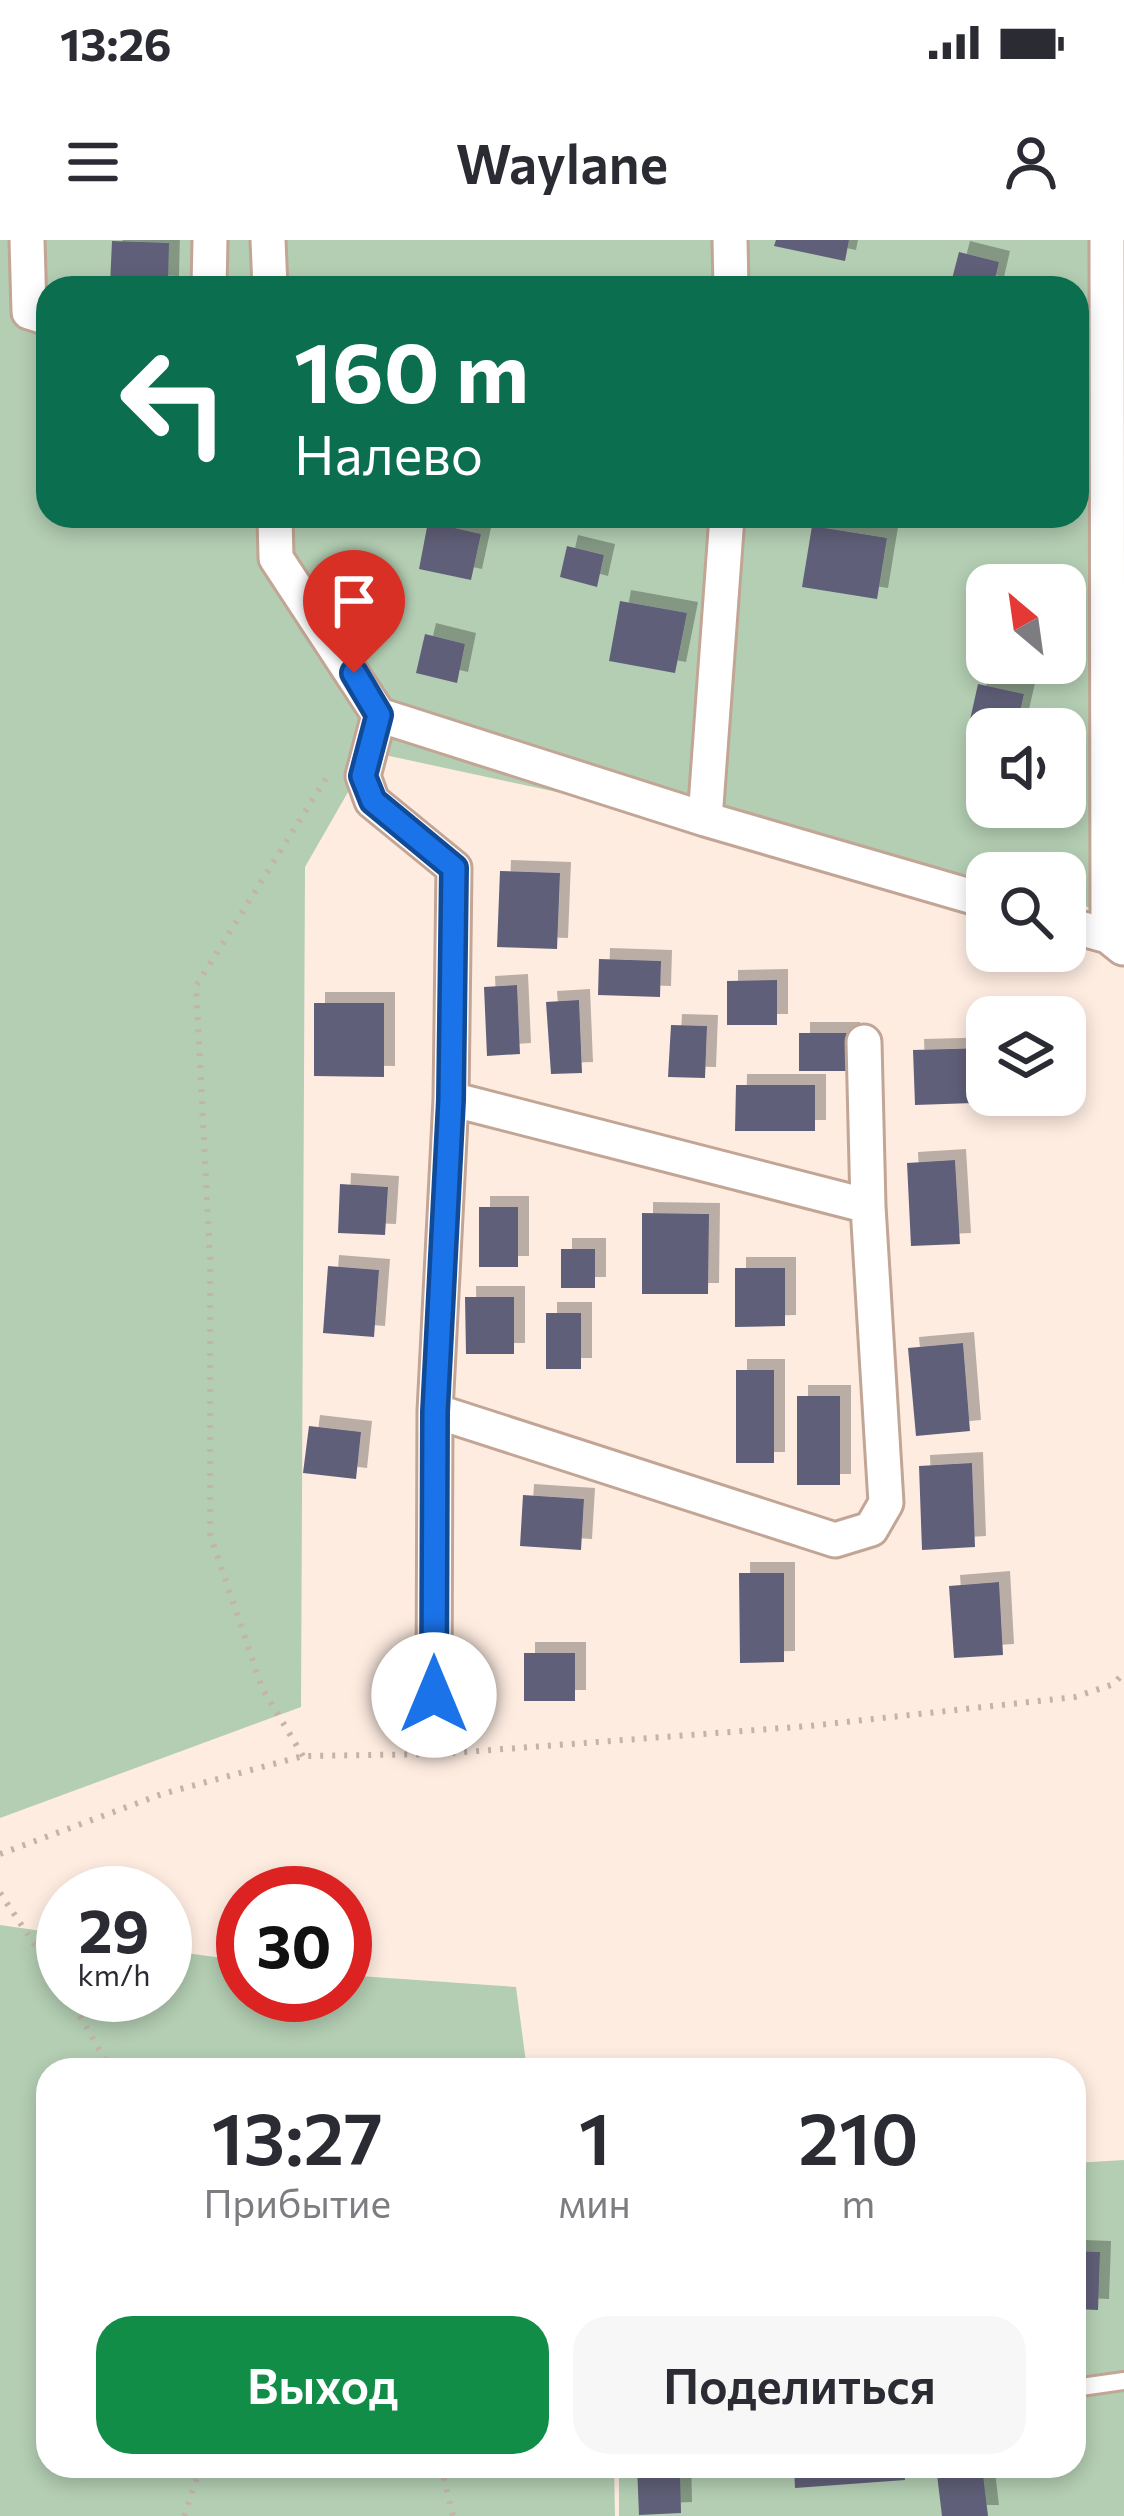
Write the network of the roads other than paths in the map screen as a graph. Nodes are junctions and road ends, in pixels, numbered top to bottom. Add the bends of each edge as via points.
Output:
1 (27, 240) edge
2 (209, 240) edge
3 (268, 240) edge
4 (730, 240) edge
5 (1108, 240) edge
6 (209, 276) edge
7 (270, 276) edge
8 (731, 276) edge
9 (36, 314) edge
10 (275, 528) edge
11 (726, 528) edge
12 (379, 715) junction
13 (705, 819) junction
14 (966, 895) edge
15 (1086, 932) edge
16 (1116, 943) edge
17 (864, 1042) dead end
18 (451, 1100) junction
19 (868, 1206) junction
20 (435, 1412) junction
21 (434, 1695) dead end
22 (1124, 2380) edge
23 (1086, 2386) edge

1 - 9 street via 29,312
2 - 6 street
3 - 7 street
4 - 8 street
5 - 16 street
10 - 12 street via 276,558
11 - 13 street
12 - 13 street
12 - 18 street via 363,776 373,801 454,868
13 - 14 street
15 - 16 street
17 - 19 street
18 - 19 street
18 - 20 street
19 - 20 street via 886,1503 871,1529 836,1540
20 - 21 street
22 - 23 lane

